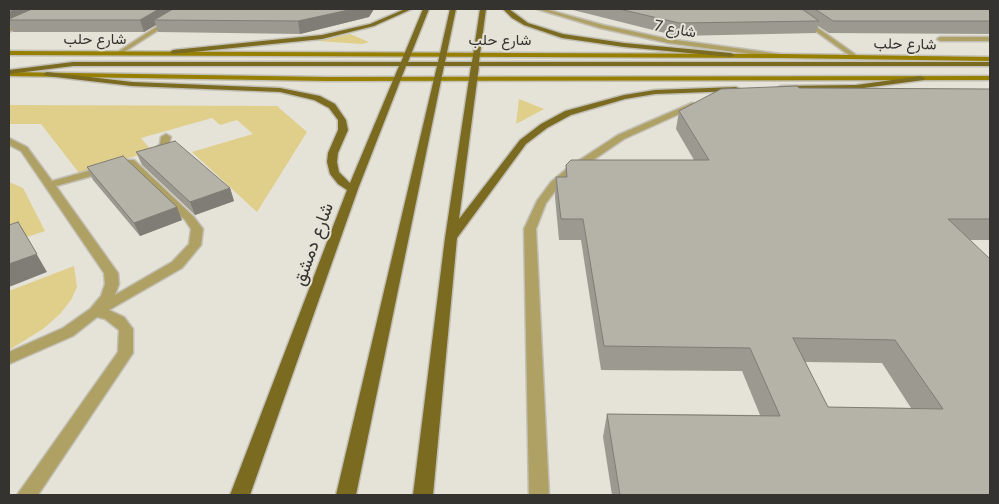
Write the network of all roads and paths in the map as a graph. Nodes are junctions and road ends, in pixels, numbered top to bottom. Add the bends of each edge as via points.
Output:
1 (54, 9) edge
2 (188, 9) edge
3 (409, 9) edge
4 (426, 9) edge
5 (453, 9) edge
6 (482, 9) edge
7 (506, 9) edge
8 (540, 9) edge
9 (788, 9) edge
10 (9, 30) edge
11 (940, 39) edge
12 (990, 39) edge
13 (173, 52) junction
14 (9, 53) edge
15 (119, 53) junction
16 (407, 54) junction
17 (443, 54) junction
18 (477, 54) junction
19 (731, 55) junction
20 (780, 56) junction
21 (855, 57) junction
22 (990, 59) edge
23 (990, 64) edge
24 (402, 65) junction
25 (440, 65) junction
26 (474, 72) junction
27 (9, 73) edge
28 (47, 74) junction
29 (921, 78) junction
30 (990, 78) edge
31 (396, 79) junction
32 (438, 79) junction
33 (742, 88) joint
34 (771, 88) edge
35 (166, 137) dead end
36 (9, 141) edge
37 (130, 162) junction
38 (50, 185) junction
39 (353, 189) junction
40 (451, 238) junction
41 (95, 312) junction
42 (9, 358) edge
43 (27, 495) edge
44 (240, 495) edge
45 (346, 495) edge
46 (423, 495) edge
47 (539, 495) edge

1 - 10 lane
2 - 15 lane
3 - 13 main road via 372,25 322,37
4 - 16 main road, شارع دمشق
5 - 17 main road
6 - 18 main road
7 - 19 main road via 526,24 562,36
8 - 20 lane, شارع 7 via 668,42
9 - 21 lane
11 - 12 lane
13 - 15 street, شارع حلب
13 - 16 street, شارع حلب
14 - 15 street, شارع حلب
16 - 17 street, شارع حلب
16 - 24 main road, شارع دمشق
17 - 18 street, شارع حلب
17 - 25 main road
18 - 19 street, شارع حلب
18 - 26 main road
19 - 20 street, شارع حلب
20 - 21 street, شارع حلب
21 - 22 street, شارع حلب
23 - 26 main road
24 - 25 main road
24 - 27 main road via 73,64
24 - 31 main road, شارع دمشق
25 - 26 main road
25 - 32 main road
26 - 29 street, شارع حلب
26 - 32 street, شارع حلب
26 - 40 main road
27 - 28 street, شارع حلب
28 - 31 street, شارع حلب
28 - 39 main road via 132,84 280,90 317,98 332,106 342,120 343,130 332,162 338,177
29 - 30 street, شارع حلب
29 - 34 main road via 856,87
31 - 32 street, شارع حلب
31 - 39 main road, شارع دمشق
32 - 45 main road
33 - 40 main road via 624,96 568,113 523,142
33 - 47 lane via 673,113 621,137 573,169 555,184 541,203 530,229
35 - 37 lane via 160,150
36 - 38 lane via 24,149
37 - 38 lane
37 - 41 lane via 189,218 197,229 195,245 177,265
38 - 41 lane via 111,273 112,284 107,297
39 - 44 main road, شارع دمشق
40 - 46 main road
41 - 42 lane via 68,332
41 - 43 lane via 109,315 126,329 124,353

